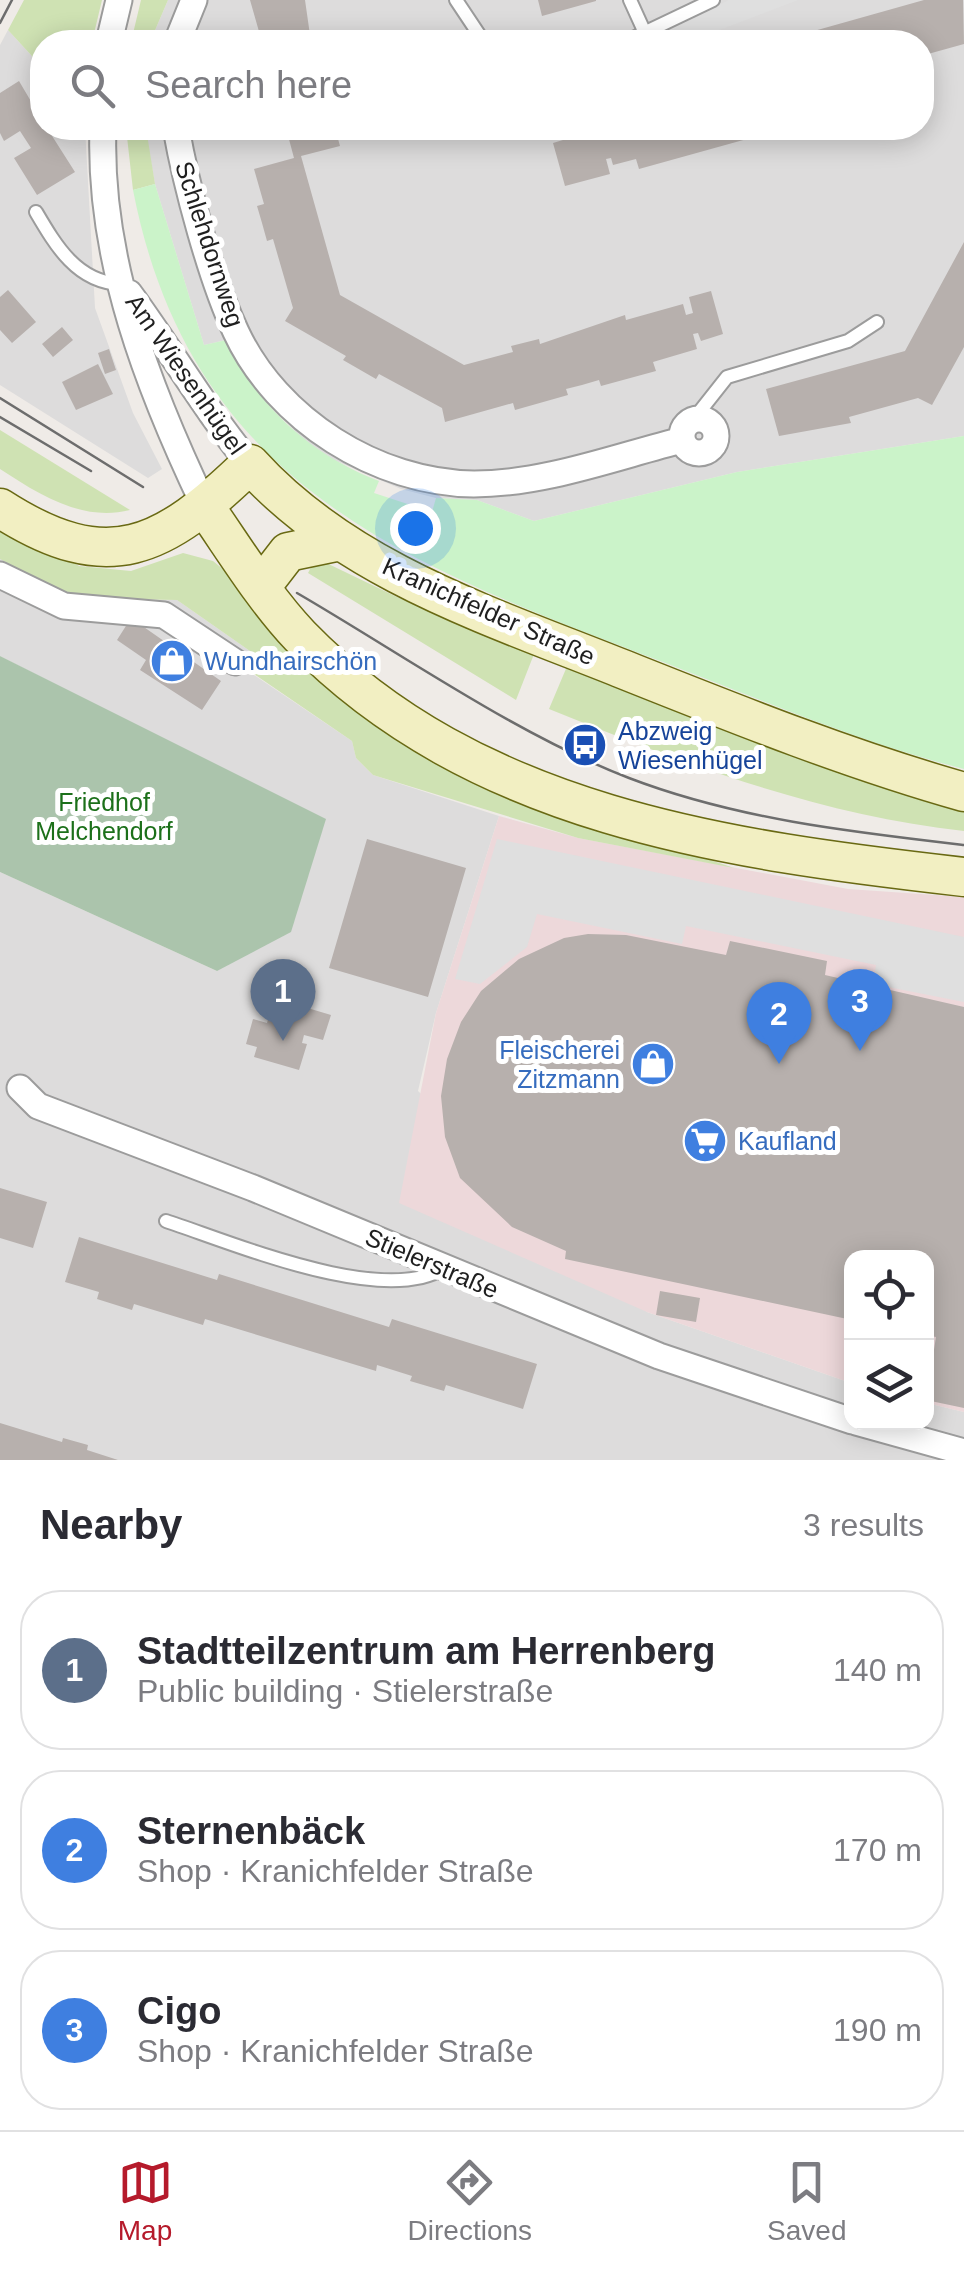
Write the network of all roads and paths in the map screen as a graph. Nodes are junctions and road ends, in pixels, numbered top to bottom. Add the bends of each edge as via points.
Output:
1 (119, 0) edge
2 (194, 0) edge
3 (456, 0) edge
4 (630, 0) edge
5 (712, 0) edge
6 (112, 30) edge
7 (182, 30) edge
8 (476, 30) edge
9 (644, 30) edge
10 (651, 30) edge
11 (104, 140) edge
12 (178, 140) edge
13 (36, 212) dead end
14 (123, 284) junction
15 (877, 322) dead end
16 (688, 430) joint
17 (250, 464) junction
18 (205, 507) junction
19 (0, 508) edge
20 (342, 540) junction
21 (0, 575) edge
22 (261, 587) junction
23 (235, 662) dead end
24 (964, 792) edge
25 (964, 877) edge
26 (20, 1088) dead end
27 (166, 1221) dead end
28 (444, 1268) junction
29 (844, 1419) edge
30 (883, 1430) edge
31 (964, 1452) edge

1 - 6 street
2 - 7 street
3 - 8 lane
4 - 9 lane
5 - 10 lane
11 - 14 street, Am Wiesenhügel via 107,200
12 - 16 street, Schlehdornweg via 236,331 278,392 342,446 406,474 476,484 532,478
13 - 14 lane via 78,269 97,283
14 - 17 street, Am Wiesenhügel via 208,414
14 - 18 street, Am Wiesenhügel via 140,359
15 - 16 lane, Schlehdornweg via 848,341 728,377
17 - 18 main road
17 - 20 main road, Kranichfelder Straße via 281,498
18 - 19 main road via 144,541 102,549 42,535
18 - 22 main road
20 - 22 main road via 288,552
20 - 24 main road, Kranichfelder Straße via 386,569 476,610 730,712
21 - 23 street via 64,606 164,615
22 - 25 main road via 298,634 390,714 432,741 556,798 688,838
26 - 28 street, Stielerstraße via 38,1106
27 - 28 lane via 356,1278 406,1283
28 - 29 street, Stielerstraße via 660,1356
30 - 31 street, Stielerstraße

